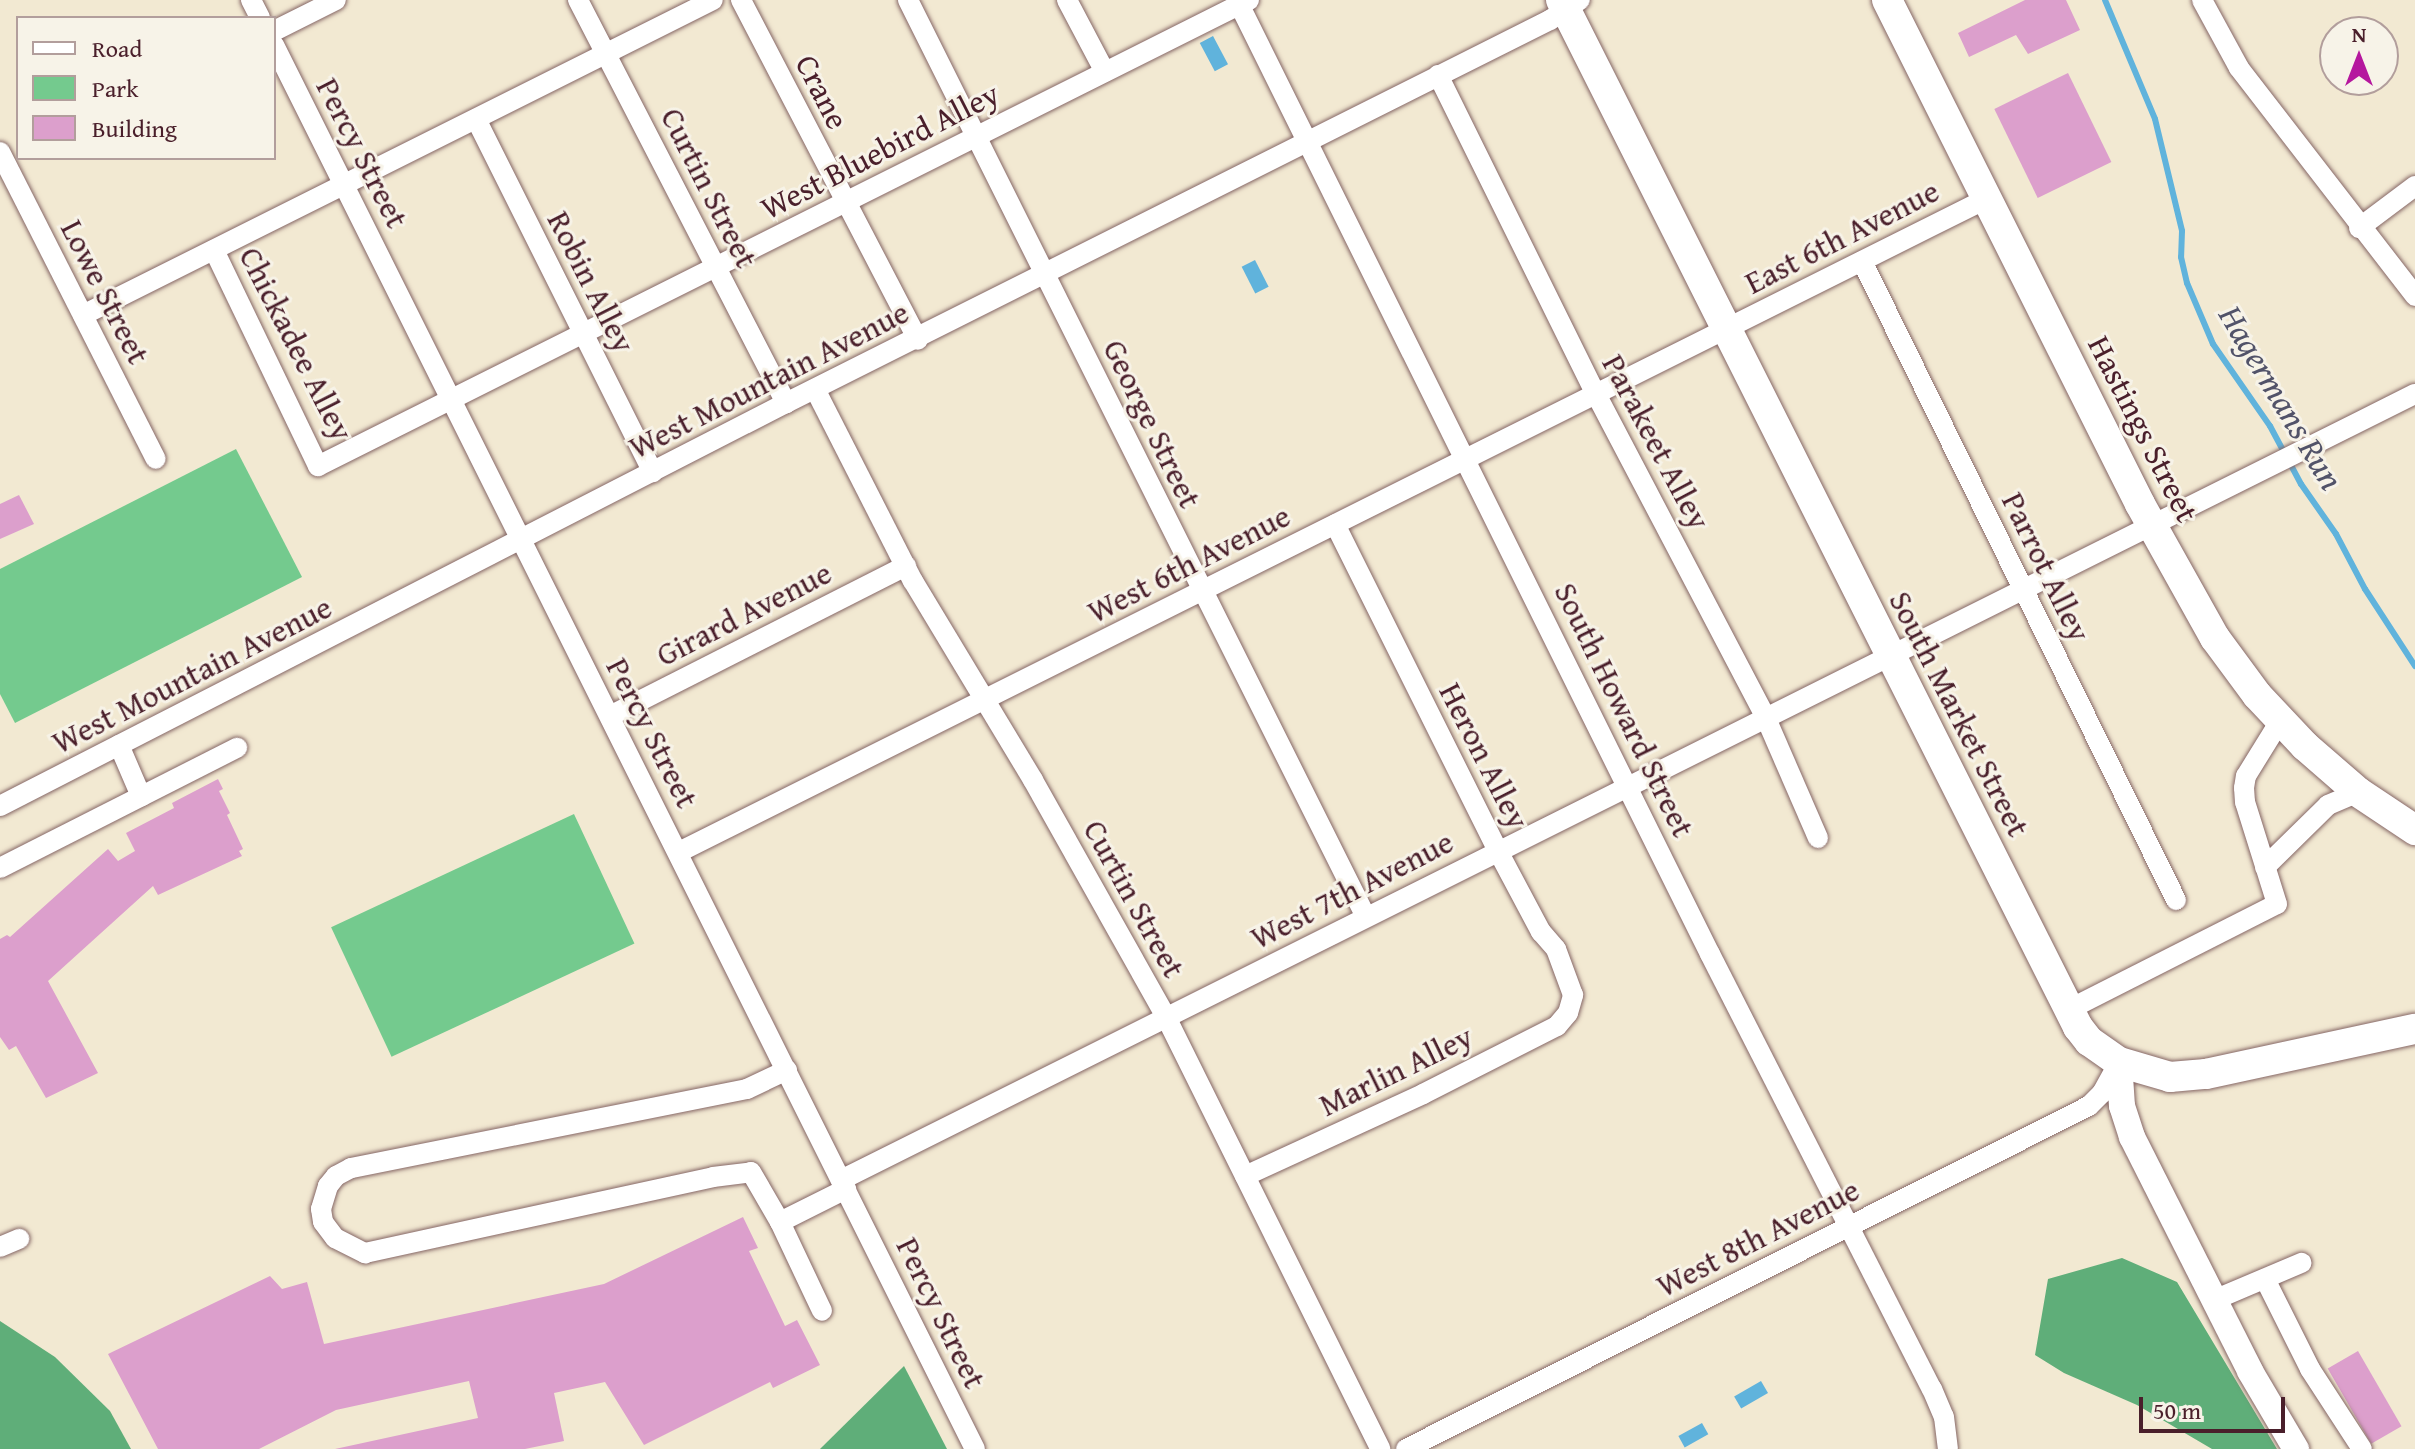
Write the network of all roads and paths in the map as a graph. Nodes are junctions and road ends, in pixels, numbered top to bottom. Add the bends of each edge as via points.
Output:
1 (336, 0) edge
2 (578, 0) edge
3 (713, 0) edge
4 (741, 0) edge
5 (908, 0) edge
6 (1067, 0) edge
7 (1887, 0) edge
8 (2202, 0) edge
9 (1242, 2) edge
10 (1569, 3) edge
11 (276, 30) edge
12 (276, 49) edge
13 (606, 54) junction
14 (1105, 72) junction
15 (1438, 75) junction
16 (476, 119) junction
17 (976, 137) junction
18 (1306, 141) junction
19 (7, 161) edge
20 (345, 185) junction
21 (2415, 186) edge
22 (1986, 199) junction
23 (845, 202) junction
24 (2359, 228) junction
25 (214, 250) junction
26 (1862, 261) junction
27 (715, 267) junction
28 (1045, 276) junction
29 (2415, 296) edge
30 (83, 315) junction
31 (1726, 329) junction
32 (583, 334) junction
33 (918, 340) junction
34 (815, 389) junction
35 (1596, 394) junction
36 (2415, 394) edge
37 (453, 399) junction
38 (786, 403) junction
39 (156, 459) dead end
40 (1465, 459) junction
41 (653, 472) junction
42 (1335, 524) junction
43 (2151, 525) junction
44 (523, 540) junction
45 (906, 566) junction
46 (2023, 588) junction
47 (1202, 591) junction
48 (1889, 654) junction
49 (984, 700) junction
50 (610, 716) junction
51 (1765, 716) junction
52 (2280, 721) junction
53 (119, 745) junction
54 (237, 748) dead end
55 (1629, 785) junction
56 (2358, 792) junction
57 (141, 796) junction
58 (0, 806) edge
59 (2415, 830) edge
60 (1818, 838) dead end
61 (1498, 851) junction
62 (679, 852) junction
63 (2265, 867) junction
64 (0, 868) edge
65 (2176, 900) dead end
66 (1366, 917) junction
67 (2068, 1010) junction
68 (1568, 1013) joint
69 (1166, 1017) junction
70 (2415, 1029) edge
71 (2119, 1062) junction
72 (787, 1070) junction
73 (1245, 1176) junction
74 (844, 1184) junction
75 (780, 1222) junction
76 (1850, 1226) junction
77 (2301, 1263) dead end
78 (2265, 1279) junction
79 (2214, 1300) junction
80 (822, 1311) dead end
81 (975, 1449) edge
82 (1380, 1449) edge
83 (1406, 1449) edge
84 (1948, 1449) edge
85 (2296, 1449) edge
86 (2362, 1449) edge

1 - 11 street
2 - 13 street, Curtin Street
3 - 13 street
4 - 23 street, Crane
5 - 17 street, George Street
6 - 14 street
7 - 22 highway, Hastings Street
8 - 24 street via 2239,68
9 - 14 street, West Bluebird Alley
9 - 18 street, South Howard Street
10 - 15 street, West Mountain Avenue
10 - 31 highway, South Market Street
12 - 20 street, Percy Street
13 - 16 street
13 - 27 street, Curtin Street
14 - 17 street, West Bluebird Alley
15 - 18 street, West Mountain Avenue
15 - 35 street, Parakeet Alley
16 - 20 street
16 - 32 street, Robin Alley
17 - 23 street, West Bluebird Alley
17 - 28 street, George Street
18 - 28 street, West Mountain Avenue
18 - 40 street, South Howard Street
19 - 30 street, Lowe Street
20 - 25 street
20 - 37 street, Percy Street
21 - 24 street
22 - 26 street, East 6th Avenue
22 - 43 highway, Hastings Street
23 - 27 street, West Bluebird Alley
23 - 33 street, Crane
24 - 29 street
25 - 30 street
25 - 37 street, Chickadee Alley via 318,466
26 - 31 street, East 6th Avenue
26 - 46 street, Parrot Alley
27 - 32 street, West Bluebird Alley
27 - 38 street, Curtin Street
28 - 33 street, West Mountain Avenue
28 - 47 street, George Street
30 - 39 street, Lowe Street
31 - 35 street, West 6th Avenue
31 - 48 highway, South Market Street
32 - 37 street, West Bluebird Alley
32 - 41 street, Robin Alley
33 - 34 street, West Mountain Avenue
34 - 38 street, West Mountain Avenue
34 - 45 street, Curtin Street
35 - 40 street, West 6th Avenue
35 - 51 street, Parakeet Alley
36 - 43 street, West 7th Avenue
37 - 44 street, Percy Street
38 - 41 street, West Mountain Avenue
40 - 42 street, West 6th Avenue
40 - 55 street, South Howard Street
41 - 44 street, West Mountain Avenue
42 - 47 street, West 6th Avenue
42 - 61 street, Heron Alley
43 - 46 street, West 7th Avenue
43 - 52 highway, Hastings Street via 2215,638
44 - 50 street, Percy Street
44 - 53 street, West Mountain Avenue
45 - 49 street, Curtin Street
45 - 50 street, Girard Avenue
46 - 48 street, West 7th Avenue
46 - 65 street, Parrot Alley
47 - 49 street, West 6th Avenue
47 - 66 street, George Street
48 - 51 street, West 7th Avenue
48 - 67 highway, South Market Street
49 - 62 street, West 6th Avenue
49 - 69 street, Curtin Street
50 - 62 street, Percy Street
51 - 55 street, West 7th Avenue
51 - 60 street, Parakeet Alley
52 - 56 highway, Hastings Street
52 - 63 street via 2244,788
53 - 57 street
53 - 58 street, West Mountain Avenue
54 - 57 street
55 - 61 street, West 7th Avenue
55 - 76 street, South Howard Street
56 - 59 highway, Hastings Street
56 - 63 street via 2328,805
57 - 64 street
61 - 66 street, West 7th Avenue
61 - 68 street, Heron Alley via 1570,979
62 - 72 street, Percy Street
63 - 67 street via 2277,904
66 - 69 street, West 7th Avenue
67 - 71 highway, South Market Street via 2089,1041
68 - 73 street, Marlin Alley via 1557,1026 1423,1094
69 - 73 street, Curtin Street
69 - 74 street, West 7th Avenue
70 - 71 highway, South Market Street via 2188,1076 2152,1074
71 - 76 street, West 8th Avenue via 2089,1106
71 - 79 main road via 2122,1106 2132,1137
72 - 74 street, Percy Street
72 - 75 street via 747,1089 351,1168 328,1186 321,1209 335,1238 365,1253 751,1172
73 - 82 street, Curtin Street
74 - 75 street, West 7th Avenue
74 - 81 street, Percy Street
75 - 80 street
76 - 83 street, West 8th Avenue
76 - 84 street, South Howard Street via 1932,1389 1944,1417
77 - 78 street
78 - 79 street
78 - 86 street via 2310,1369
79 - 85 main road

